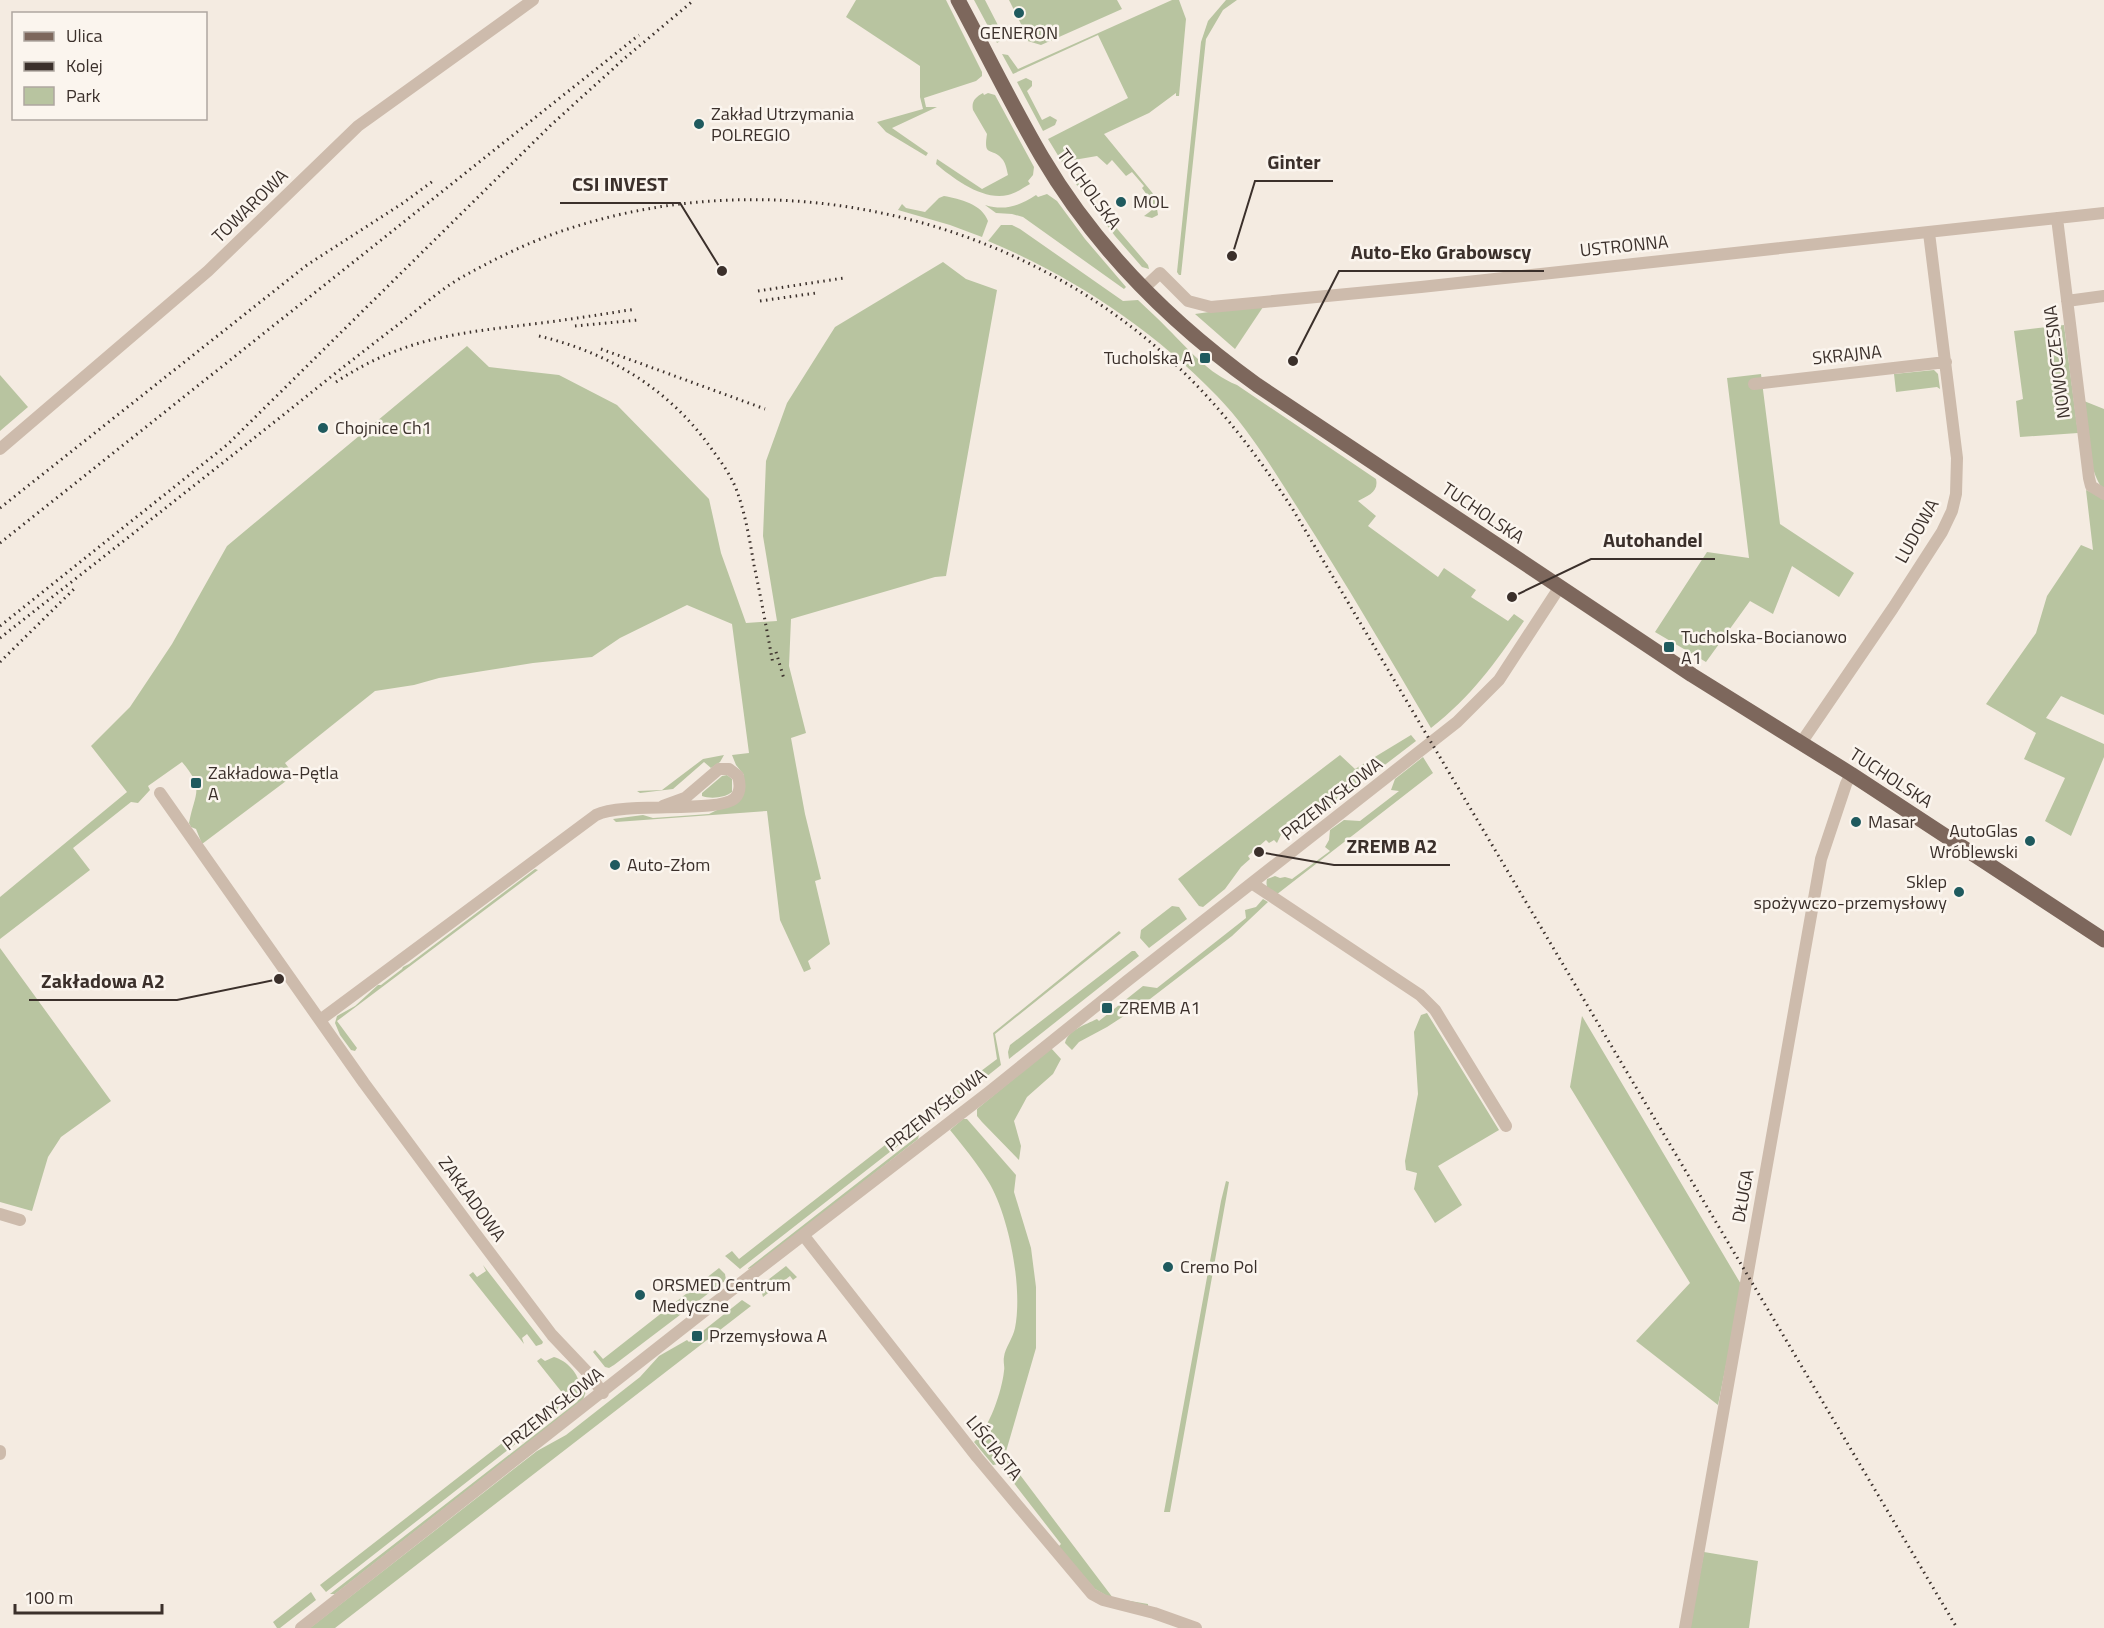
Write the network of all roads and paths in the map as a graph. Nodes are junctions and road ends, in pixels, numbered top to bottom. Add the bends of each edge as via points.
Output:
1 (533, 0) edge
2 (958, 0) edge
3 (2104, 213) edge
4 (2057, 218) junction
5 (1929, 233) junction
6 (1144, 288) junction
7 (2104, 296) edge
8 (2067, 301) junction
9 (1946, 362) junction
10 (1754, 384) dead end
11 (0, 449) edge
12 (2104, 494) edge
13 (1559, 588) junction
14 (1801, 743) junction
15 (1851, 774) junction
16 (160, 793) dead end
17 (663, 806) junction
18 (1253, 884) junction
19 (2104, 940) edge
20 (320, 1020) junction
21 (1506, 1126) dead end
22 (0, 1214) edge
23 (20, 1220) dead end
24 (804, 1236) junction
25 (603, 1393) junction
26 (301, 1628) edge
27 (1196, 1628) edge
28 (1684, 1628) edge

1 - 11 street, TOWAROWA via 358,126 208,271
2 - 6 main road, TUCHOLSKA via 1048,167 1086,222
3 - 4 street, USTRONNA
4 - 5 street, USTRONNA
4 - 8 street, NOWOCZESNA
5 - 6 street, USTRONNA via 1210,307 1188,301 1160,273
5 - 9 street, LUDOWA
6 - 13 main road, TUCHOLSKA via 1186,330 1233,368
7 - 8 street
8 - 12 street, NOWOCZESNA via 2089,478 2091,486
9 - 10 street, SKRAJNA
9 - 14 street, LUDOWA via 1957,458 1952,511 1893,608
13 - 14 main road, TUCHOLSKA
13 - 18 street, PRZEMYSŁOWA via 1506,670 1478,703
14 - 15 main road, TUCHOLSKA
15 - 19 main road, TUCHOLSKA
15 - 28 street, DŁUGA via 1821,859
16 - 20 street, ZAKŁADOWA
17 - 17 street via 680,808 730,801 739,790 738,776 721,769 685,798
17 - 20 street via 596,815
18 - 21 street via 1420,995 1435,1010
18 - 24 street, PRZEMYSŁOWA
20 - 25 street, ZAKŁADOWA via 535,1314
22 - 23 street
24 - 25 street, PRZEMYSŁOWA
24 - 27 street, LIŚCIASTA via 977,1457 1092,1594
25 - 26 street, PRZEMYSŁOWA

